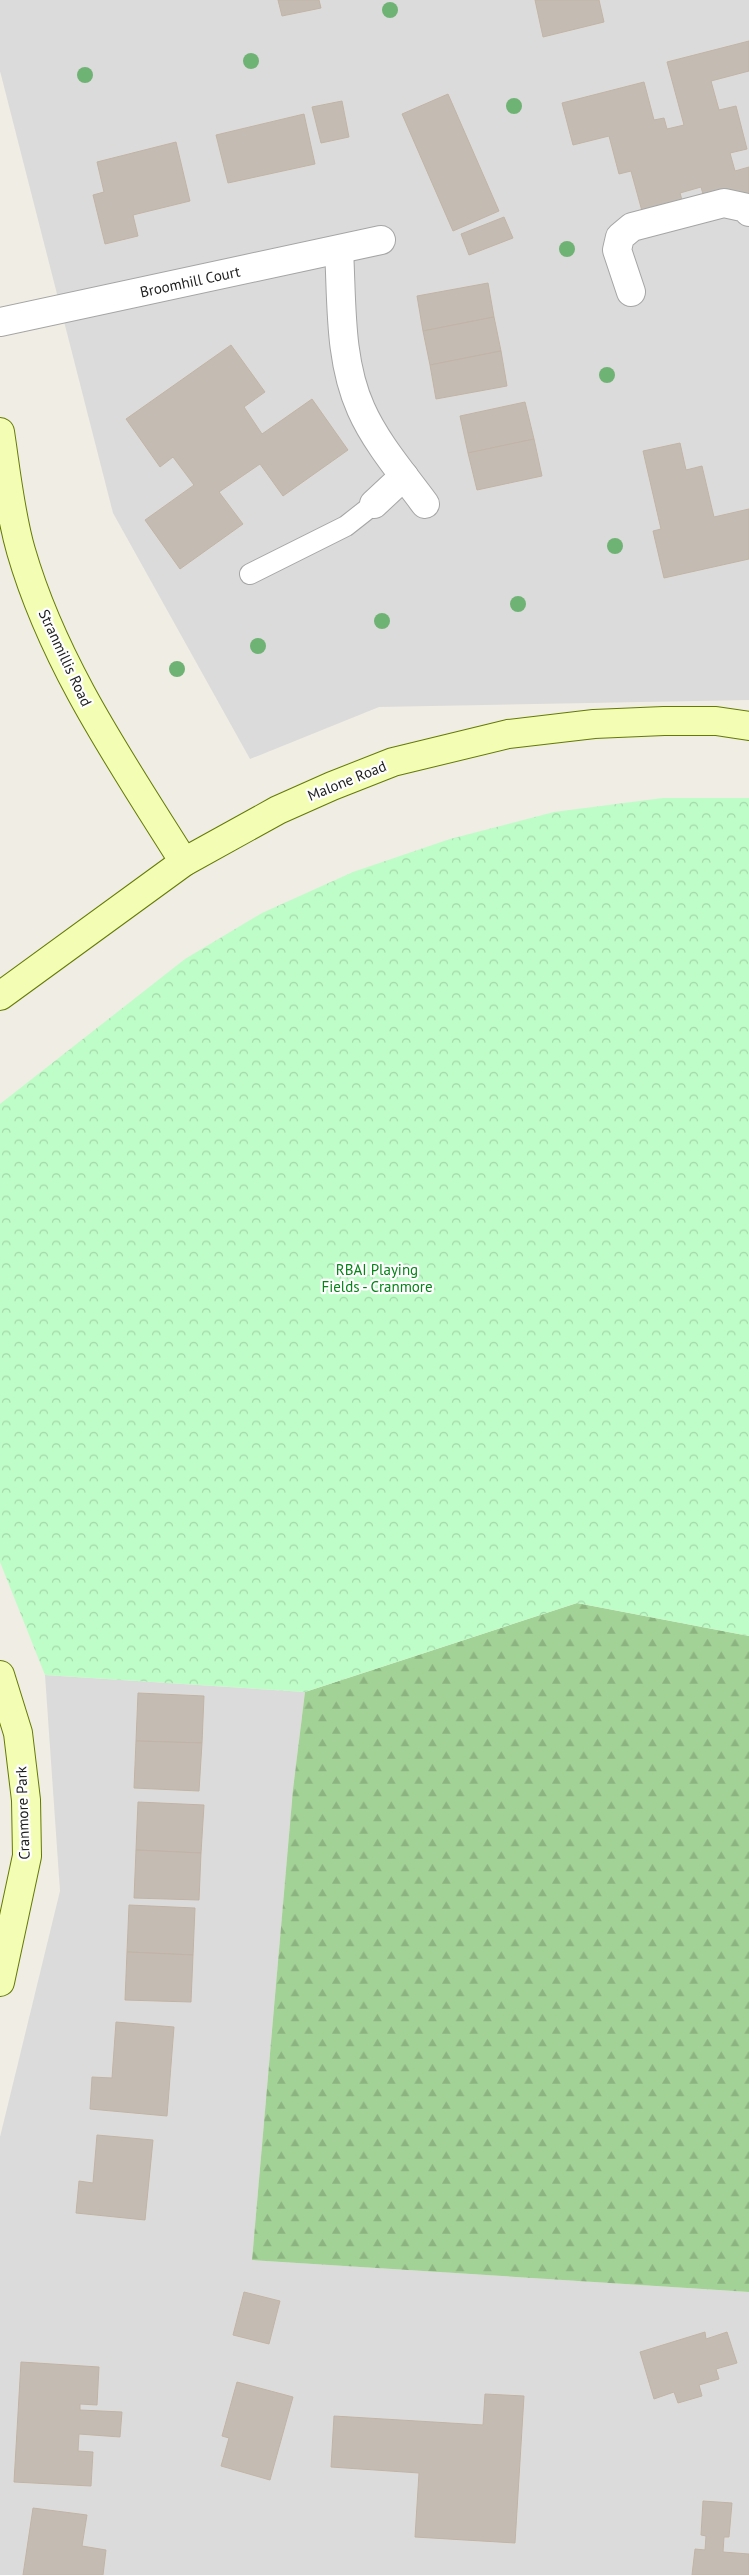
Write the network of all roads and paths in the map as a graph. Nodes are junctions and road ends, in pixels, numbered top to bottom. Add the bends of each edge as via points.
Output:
1 (749, 212) edge
2 (381, 240) dead end
3 (339, 250) junction
4 (631, 292) dead end
5 (0, 322) edge
6 (0, 432) edge
7 (404, 476) junction
8 (374, 504) joint
9 (425, 504) dead end
10 (250, 574) dead end
11 (749, 726) edge
12 (184, 862) junction
13 (0, 996) edge
14 (0, 1675) edge
15 (0, 1982) edge

1 - 4 street via 747,208 724,203 632,227 620,237 618,250
2 - 3 street, Broomhill Court
3 - 5 street, Broomhill Court
3 - 7 street via 345,346 351,381 361,410
6 - 12 main road, Stranmillis Road via 21,550 47,626 95,720
7 - 8 street
7 - 9 street
8 - 10 lane via 346,526
11 - 12 main road, Malone Road via 664,721 594,724 508,734 393,762 332,786 278,810
12 - 13 main road, Malone Road
14 - 15 main road, Cranmore Park via 18,1733 26,1800 27,1856

